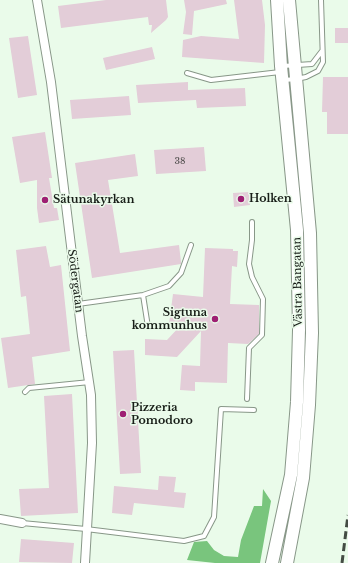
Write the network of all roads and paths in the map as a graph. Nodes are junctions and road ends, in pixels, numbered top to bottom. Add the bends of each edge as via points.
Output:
1 (37, 0) edge
2 (277, 0) edge
3 (289, 0) edge
4 (320, 0) edge
5 (322, 50) junction
6 (294, 64) junction
7 (187, 73) dead end
8 (282, 73) junction
9 (296, 79) junction
10 (252, 222) dead end
11 (191, 245) dead end
12 (143, 295) junction
13 (78, 304) junction
14 (148, 327) dead end
15 (90, 382) junction
16 (25, 392) dead end
17 (247, 399) dead end
18 (254, 410) dead end
19 (0, 519) edge
20 (22, 523) joint
21 (86, 529) junction
22 (84, 563) edge
23 (272, 563) edge
24 (287, 563) edge

1 - 13 street, Södergatan via 51,82
2 - 8 street, Västra Bangatan
3 - 6 street, Västra Bangatan
4 - 5 lane
5 - 6 lane via 312,64
5 - 9 lane via 323,62 318,71
6 - 8 lane
6 - 9 street, Västra Bangatan
7 - 8 lane via 211,80
8 - 9 lane
8 - 23 street, Västra Bangatan via 297,230 299,330 291,475
9 - 24 street, Västra Bangatan via 310,233 312,333 304,478
10 - 17 lane via 249,264 252,277 264,298 262,335 249,348
11 - 12 lane via 181,273 169,286
12 - 13 lane
12 - 14 lane
13 - 15 street, Södergatan
15 - 16 lane via 29,388
15 - 21 street, Södergatan via 92,444
18 - 21 lane via 221,409 214,517 204,536 184,541
19 - 20 street
20 - 21 lane
21 - 22 street, Södergatan

